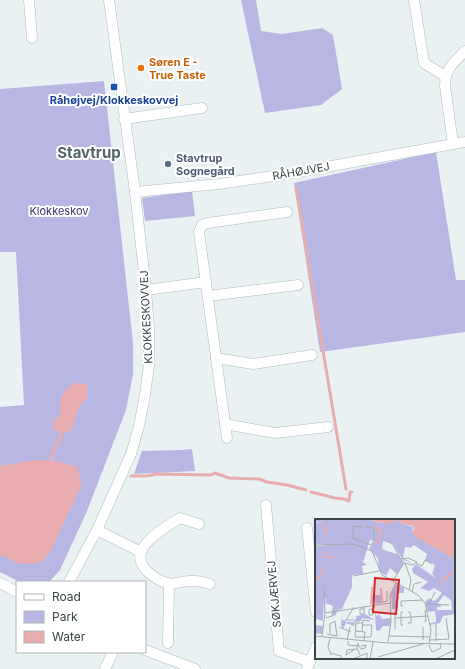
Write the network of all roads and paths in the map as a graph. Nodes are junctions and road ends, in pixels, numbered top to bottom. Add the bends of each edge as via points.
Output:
1 (29, 0) edge
2 (109, 0) edge
3 (414, 0) edge
4 (32, 38) dead end
5 (465, 51) edge
6 (445, 76) junction
7 (202, 108) dead end
8 (124, 119) junction
9 (465, 142) edge
10 (453, 144) junction
11 (135, 192) junction
12 (287, 212) dead end
13 (206, 282) junction
14 (298, 285) dead end
15 (146, 290) junction
16 (208, 296) junction
17 (312, 355) dead end
18 (216, 358) junction
19 (225, 424) junction
20 (328, 427) dead end
21 (227, 438) dead end
22 (266, 505) dead end
23 (199, 524) dead end
24 (308, 528) dead end
25 (96, 530) junction
26 (141, 552) junction
27 (70, 581) edge
28 (0, 583) edge
29 (169, 584) junction
30 (210, 584) dead end
31 (16, 591) edge
32 (315, 602) edge
33 (168, 643) dead end
34 (315, 649) edge
35 (146, 650) edge
36 (112, 653) edge
37 (308, 665) edge
38 (104, 669) edge
39 (195, 669) edge

1 - 4 street
2 - 8 street, KLOKKESKOVVEJ
3 - 6 street via 424,63
5 - 6 street
6 - 10 street
7 - 8 street
8 - 11 street, KLOKKESKOVVEJ
9 - 10 street, RÅHØJVEJ
10 - 11 street, RÅHØJVEJ via 280,175
11 - 15 street, KLOKKESKOVVEJ
12 - 13 street via 202,226 199,232
13 - 15 street
13 - 16 street
14 - 16 street
15 - 25 street, KLOKKESKOVVEJ via 149,364 142,415 131,454
16 - 18 street
17 - 18 street via 253,364
18 - 19 street
19 - 20 street via 275,433
19 - 21 street
22 - 37 street, SØKJÆRVEJ via 279,651
23 - 26 street via 180,518 156,534
24 - 32 street
25 - 26 street
25 - 27 street, KLOKKESKOVVEJ
26 - 29 street via 140,561 144,568 151,575
28 - 31 street
29 - 30 street via 189,580
29 - 33 street
34 - 37 street, SØKJÆRVEJ
35 - 39 street
36 - 38 street

